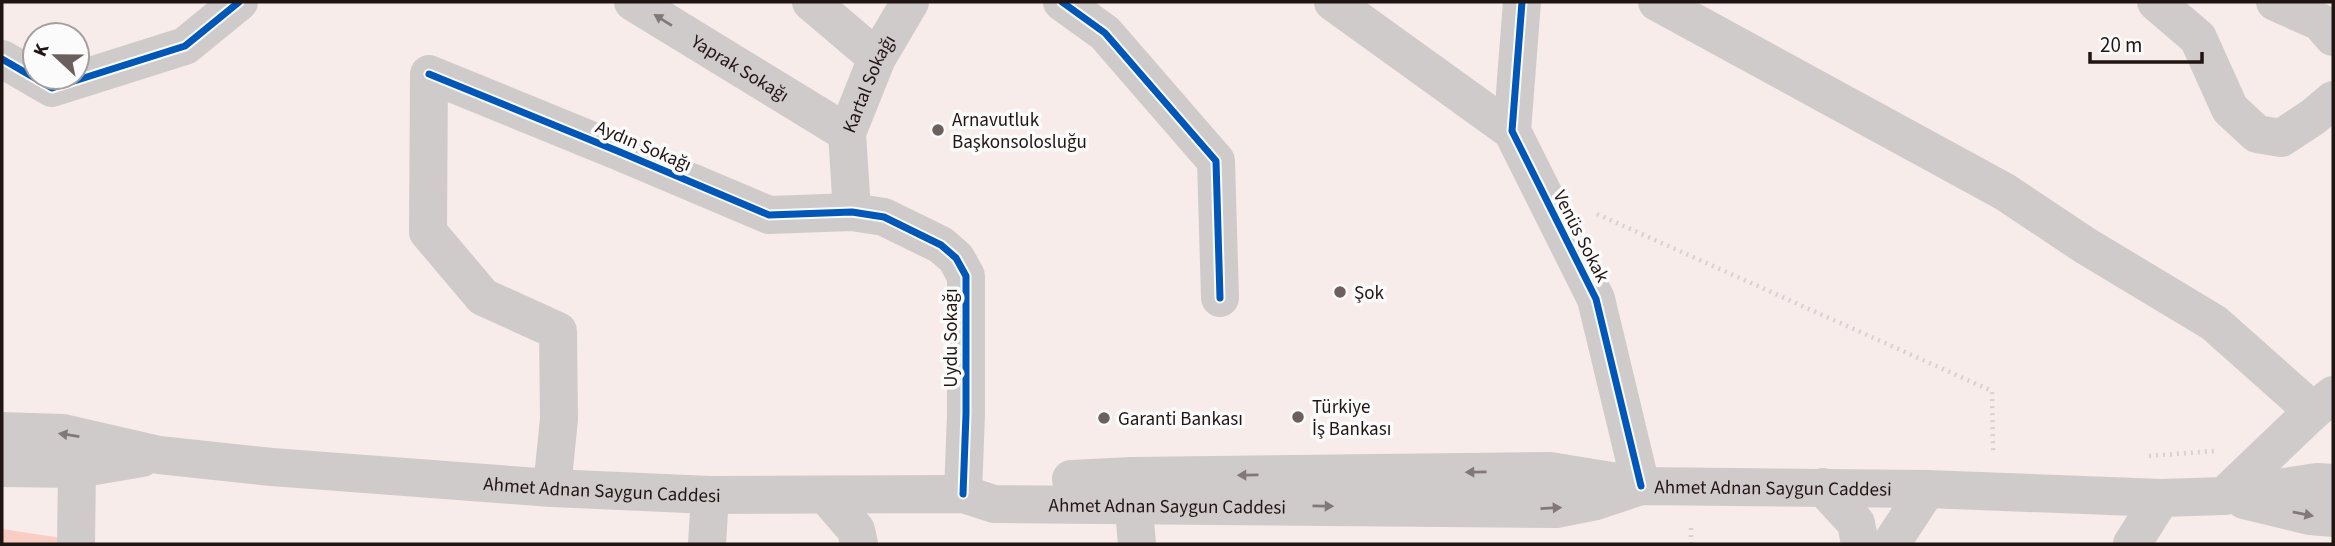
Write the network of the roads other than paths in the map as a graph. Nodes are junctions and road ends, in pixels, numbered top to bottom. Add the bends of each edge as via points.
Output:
1 (239, 2) edge
2 (633, 2) edge
3 (811, 2) edge
4 (910, 2) edge
5 (1062, 2) edge
6 (1333, 2) edge
7 (1521, 2) edge
8 (1657, 2) edge
9 (2156, 2) edge
10 (2275, 2) edge
11 (2333, 37) edge
12 (877, 58) junction
13 (2, 59) edge
14 (2333, 100) edge
15 (1511, 131) junction
16 (847, 133) junction
17 (852, 212) junction
18 (1220, 298) dead end
19 (2323, 403) edge
20 (2, 431) edge
21 (159, 455) junction
22 (3, 469) edge
23 (77, 469) junction
24 (2333, 483) edge
25 (1641, 486) junction
26 (1823, 487) junction
27 (552, 488) junction
28 (1927, 488) junction
29 (1133, 490) junction
30 (952, 494) junction
31 (710, 495) junction
32 (826, 495) junction
33 (2224, 496) junction
34 (2161, 498) junction
35 (2333, 518) edge
36 (76, 544) edge
37 (707, 544) edge
38 (859, 544) edge
39 (1137, 544) edge
40 (1860, 544) edge
41 (1891, 544) edge
42 (2132, 544) edge

1 - 13 street via 185,46 52,88
16 -> 2 street, Yaprak Sokağı
3 - 12 street
4 - 12 street, Kartal Sokağı
5 - 18 street via 1105,33 1216,162
6 - 15 street
7 - 15 street
8 - 19 street via 2006,192 2214,323
9 - 14 street via 2199,38 2230,109 2258,134 2281,138
10 - 11 street via 2320,22
12 - 16 street, Kartal Sokağı
15 - 25 street, Venüs Sokak via 1596,299
16 - 17 street, Kartal Sokağı
17 - 27 street, Aydın Sokağı via 769,215 429,74 428,232 483,297 558,331 559,419
17 - 30 street, Uydu Sokağı via 884,217 941,245 956,258 965,276 966,414
19 - 33 street
21 -> 20 street, Ahmet Adnan Saygun Caddesi via 63,433
21 - 23 street
21 - 27 street, Ahmet Adnan Saygun Caddesi
22 - 23 street
23 - 36 street
24 - 33 street, Ahmet Adnan Saygun Caddesi
25 - 26 street, Ahmet Adnan Saygun Caddesi
25 - 29 street, Ahmet Adnan Saygun Caddesi via 1556,509
26 - 28 street, Ahmet Adnan Saygun Caddesi
26 - 40 street via 1856,523
27 - 31 street, Ahmet Adnan Saygun Caddesi
28 - 34 street, Ahmet Adnan Saygun Caddesi
28 - 41 street
29 - 30 street, Ahmet Adnan Saygun Caddesi via 994,504
29 - 39 street
30 - 32 street, Ahmet Adnan Saygun Caddesi
31 - 32 street, Ahmet Adnan Saygun Caddesi
31 - 37 street
32 - 38 street via 856,530
33 - 34 street, Ahmet Adnan Saygun Caddesi
33 -> 35 street
34 - 42 street

